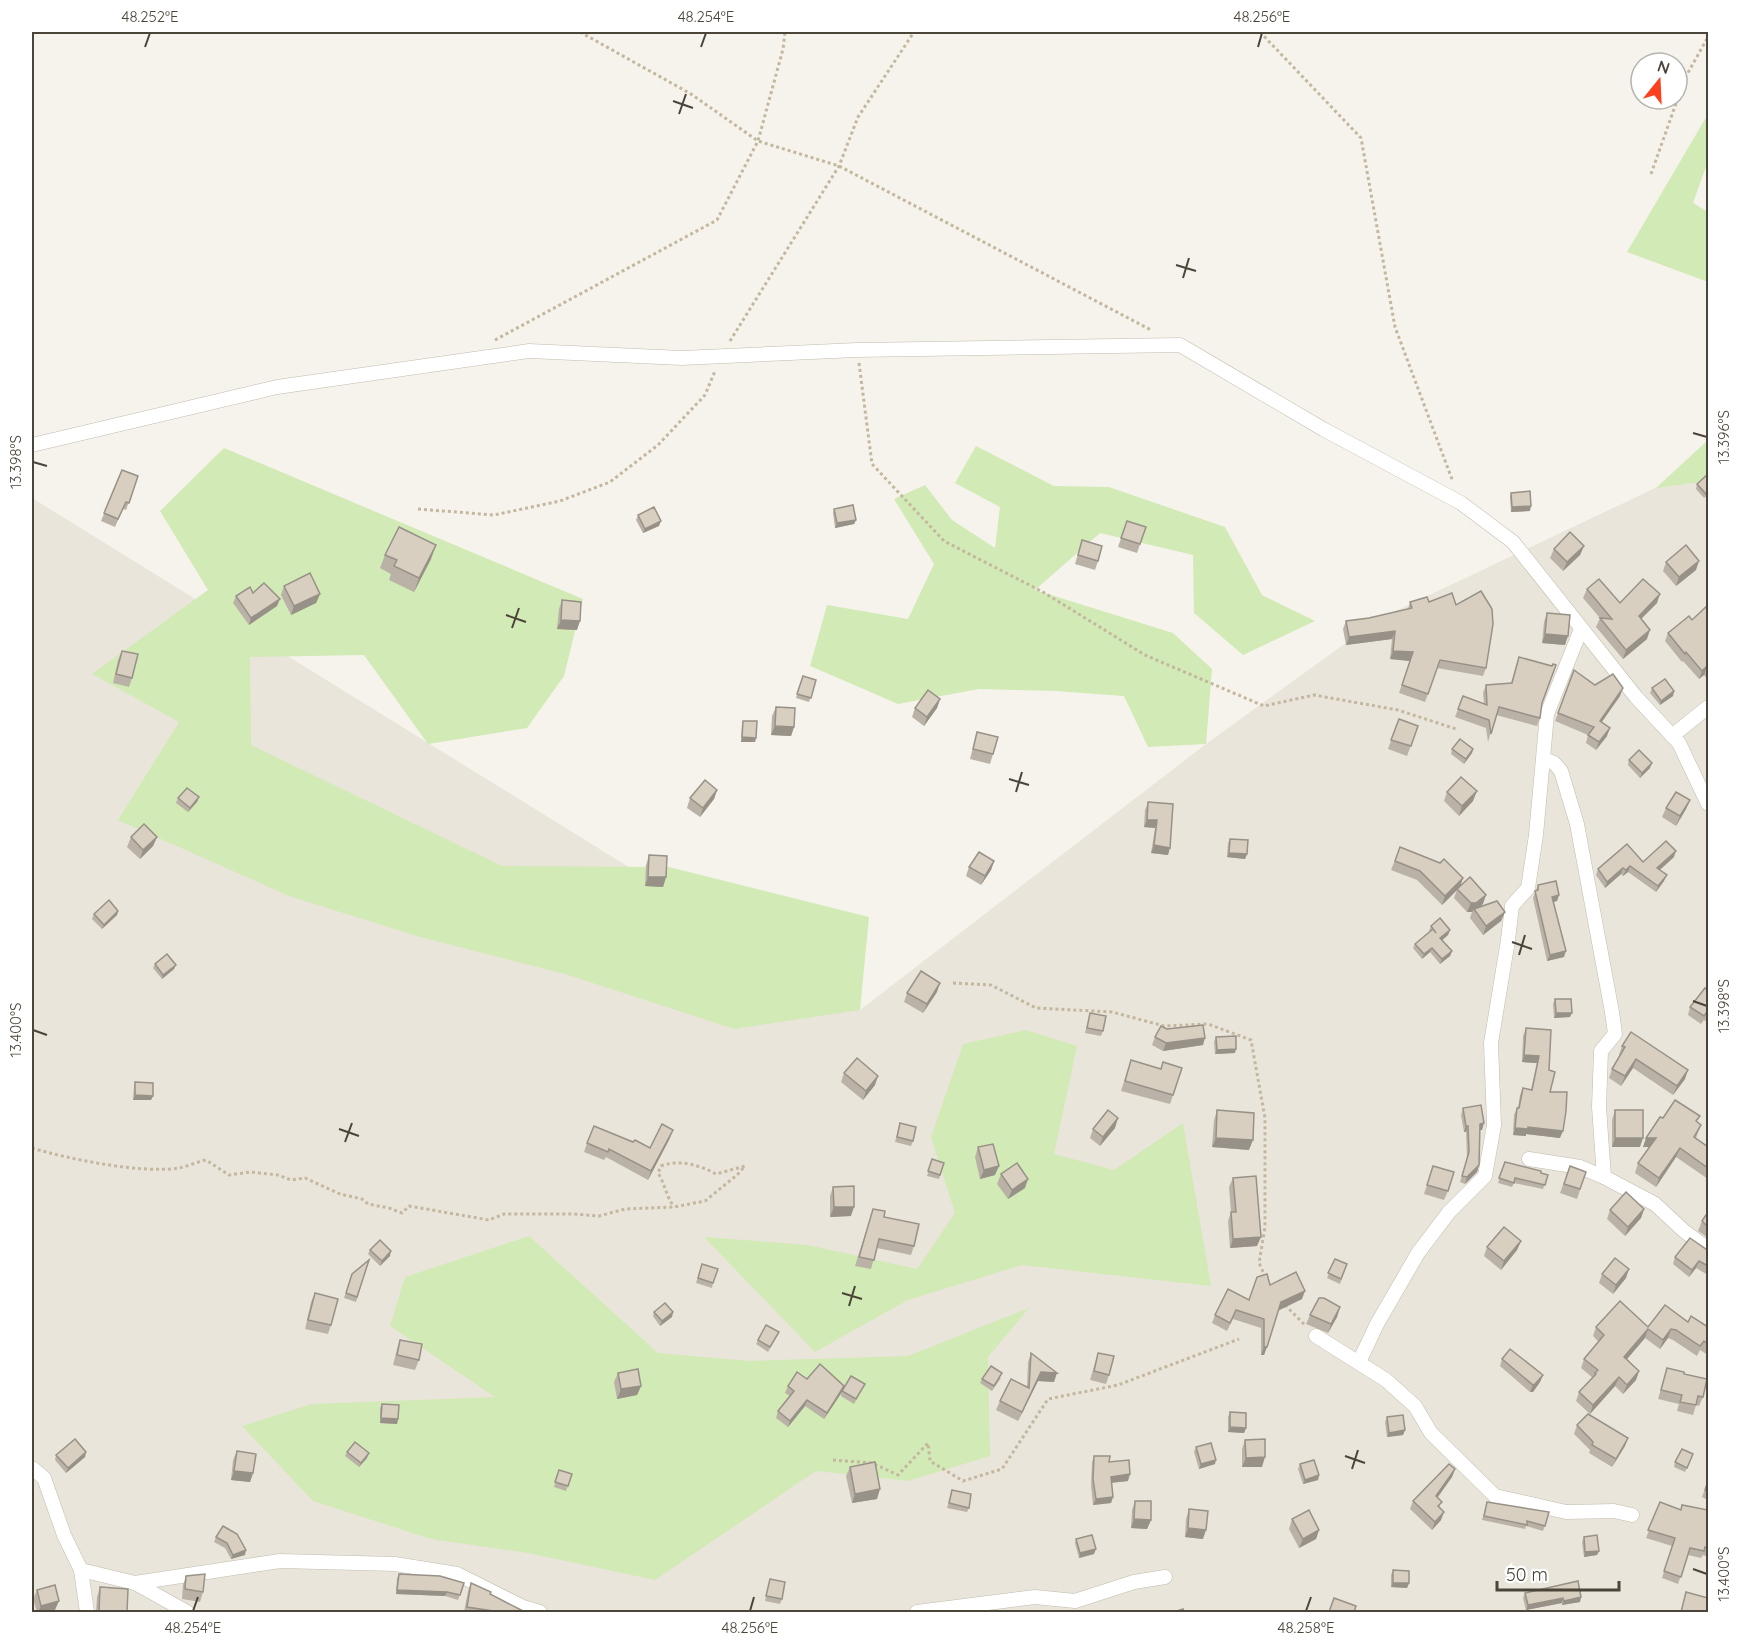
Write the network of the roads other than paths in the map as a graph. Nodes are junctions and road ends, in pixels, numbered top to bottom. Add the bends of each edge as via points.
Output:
1 (32, 445) edge
2 (1581, 629) junction
3 (1708, 707) edge
4 (1672, 736) junction
5 (1544, 759) junction
6 (1708, 804) edge
7 (1529, 1160) dead end
8 (1604, 1177) junction
9 (1708, 1249) edge
10 (1317, 1336) road end
11 (1359, 1362) junction
12 (32, 1468) edge
13 (1632, 1515) dead end
14 (81, 1570) junction
15 (1165, 1577) dead end
16 (135, 1583) junction
17 (87, 1612) edge
18 (187, 1612) edge
19 (540, 1612) edge
20 (916, 1612) edge

1 - 2 street via 277,387 529,351 681,358 857,350 1180,345 1323,429 1461,503 1513,542
2 - 4 street
2 - 5 street via 1547,714
3 - 4 street
4 - 6 street
5 - 8 street via 1561,771 1576,824 1612,1012 1615,1034 1601,1051 1599,1107
5 - 11 street via 1528,888 1512,906 1491,1043 1494,1125 1485,1176 1449,1212 1418,1253
7 - 8 street via 1580,1167
8 - 9 street via 1655,1204
10 - 11 street
11 - 13 street via 1415,1406 1431,1433 1495,1496 1566,1512
12 - 14 street via 44,1478
14 - 16 street
14 - 17 street
15 - 20 street via 1134,1582 1075,1601 1035,1597
16 - 18 street
16 - 19 street via 280,1562 395,1564 457,1574

